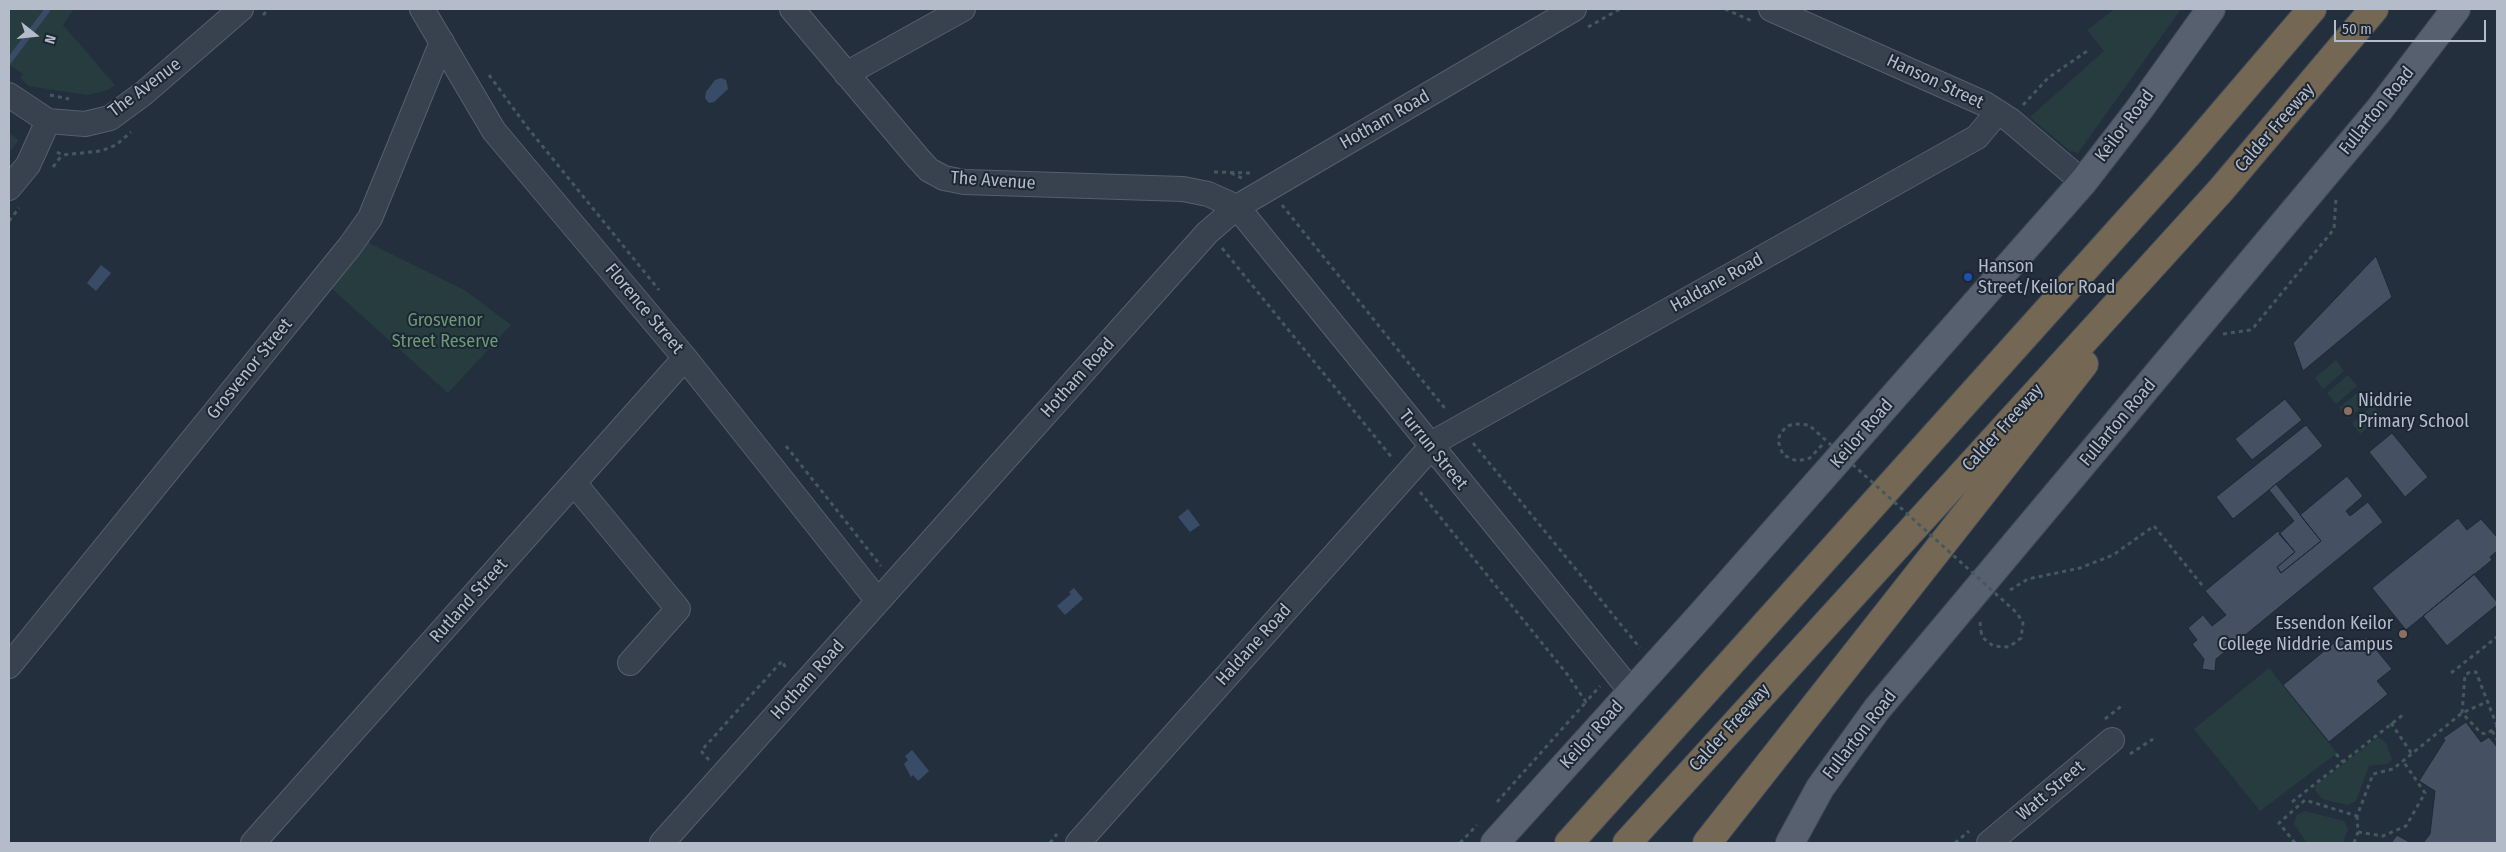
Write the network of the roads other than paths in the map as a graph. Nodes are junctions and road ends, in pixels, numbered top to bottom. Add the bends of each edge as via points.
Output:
1 (241, 9) edge
2 (422, 9) edge
3 (792, 9) edge
4 (963, 9) edge
5 (1574, 9) edge
6 (2211, 9) edge
7 (2312, 9) edge
8 (2374, 9) edge
9 (2456, 9) edge
10 (1762, 15) edge
11 (442, 42) junction
12 (846, 74) junction
13 (12, 97) edge
14 (2004, 116) junction
15 (48, 121) junction
16 (2083, 182) junction
17 (9, 188) edge
18 (2221, 190) junction
19 (1237, 207) junction
20 (685, 358) junction
21 (1430, 446) junction
22 (574, 483) junction
23 (878, 601) junction
24 (630, 663) dead end
25 (9, 666) edge
26 (1626, 686) junction
27 (2112, 740) dead end
28 (1487, 832) edge
29 (253, 843) edge
30 (662, 843) edge
31 (1078, 843) edge
32 (1569, 843) edge
33 (1626, 843) edge
34 (1707, 843) edge
35 (1790, 843) edge
36 (1989, 843) edge

1 - 15 street, The Avenue via 144,93 110,118 86,124
2 - 11 street, Florence Street
3 - 12 street, The Avenue
4 - 12 street
5 - 19 street, Hotham Road
6 - 16 main road, Keilor Road
7 - 32 highway via 2181,162
8 - 18 highway, Calder Freeway
9 - 35 main road, Fullarton Road via 2379,110 1877,709 1820,788
10 - 14 street, Hanson Street via 1971,96
11 - 20 street, Florence Street via 494,131
11 - 25 street, Grosvenor Street via 370,218
12 - 19 street, The Avenue via 929,170 944,178 964,182 1183,189 1208,194
13 - 15 street, The Avenue
14 - 16 street, Hanson Street
14 - 21 street, Haldane Road via 1977,137
15 - 17 street via 28,165
16 - 26 main road, Keilor Road via 1702,614
18 - 33 highway, Calder Freeway
18 - 34 highway
19 - 21 street, Turrun Street
19 - 23 street, Hotham Road via 1209,232
20 - 22 street, Rutland Street
20 - 23 street, Florence Street
21 - 26 street, Turrun Street
21 - 31 street, Haldane Road
22 - 24 street via 678,609
22 - 29 street, Rutland Street
23 - 30 street, Hotham Road
26 - 28 main road, Keilor Road
27 - 36 street, Watt Street

